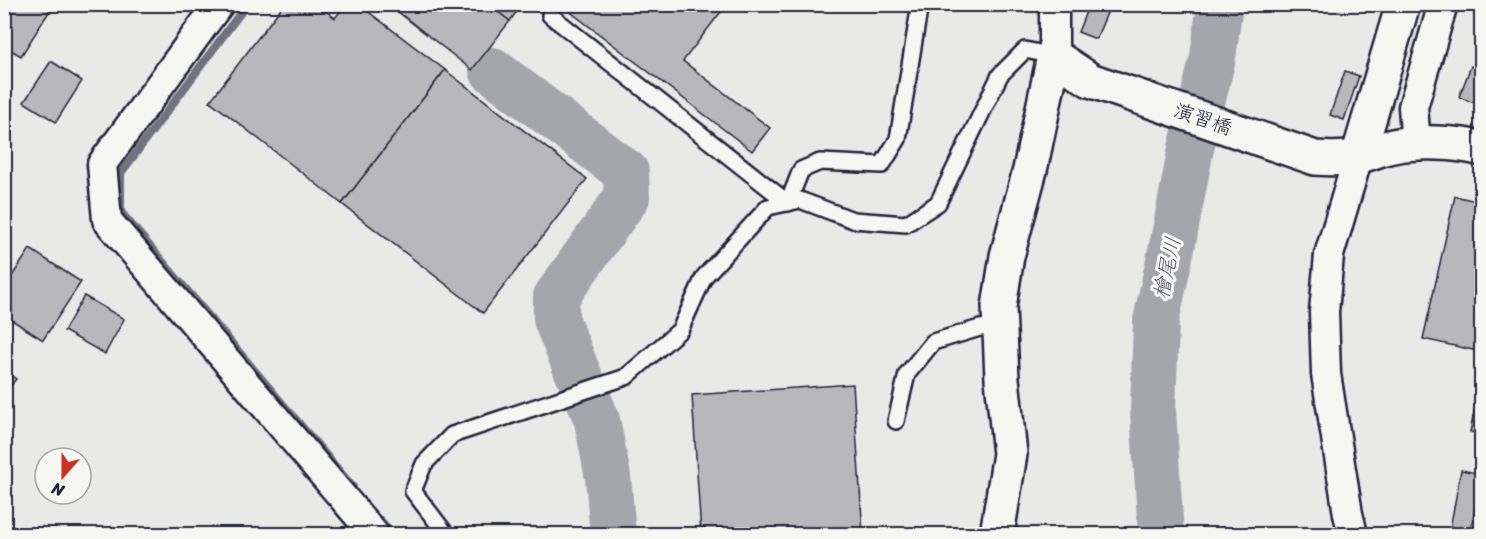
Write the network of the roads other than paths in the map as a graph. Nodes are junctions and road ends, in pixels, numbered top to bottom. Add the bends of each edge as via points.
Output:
1 (219, 4) edge
2 (920, 4) edge
3 (1054, 4) edge
4 (1403, 4) edge
5 (1443, 4) edge
6 (550, 15) dead end
7 (1054, 56) junction
8 (1416, 144) junction
9 (1482, 149) edge
10 (1358, 157) junction
11 (788, 202) junction
12 (1000, 326) junction
13 (896, 420) dead end
14 (374, 534) edge
15 (446, 534) edge
16 (997, 534) edge
17 (1353, 534) edge

1 - 14 street via 102,164 107,220
2 - 11 lane via 898,139 882,165 820,162 801,170
3 - 7 street
4 - 10 street
5 - 8 street via 1413,107
6 - 11 lane
7 - 10 street, 演習橋 via 1090,80 1315,158
7 - 11 lane via 1025,50 1000,75 938,203 906,224 854,220 800,200
7 - 12 street via 1007,256
8 - 9 street, 演習橋
8 - 10 street, 演習橋 via 1392,146
10 - 17 street via 1329,255 1324,312 1326,374
11 - 15 lane via 768,207 704,276 680,330 626,377 452,435 424,464 413,491
12 - 13 lane via 933,342 907,374
12 - 16 street via 1010,454

